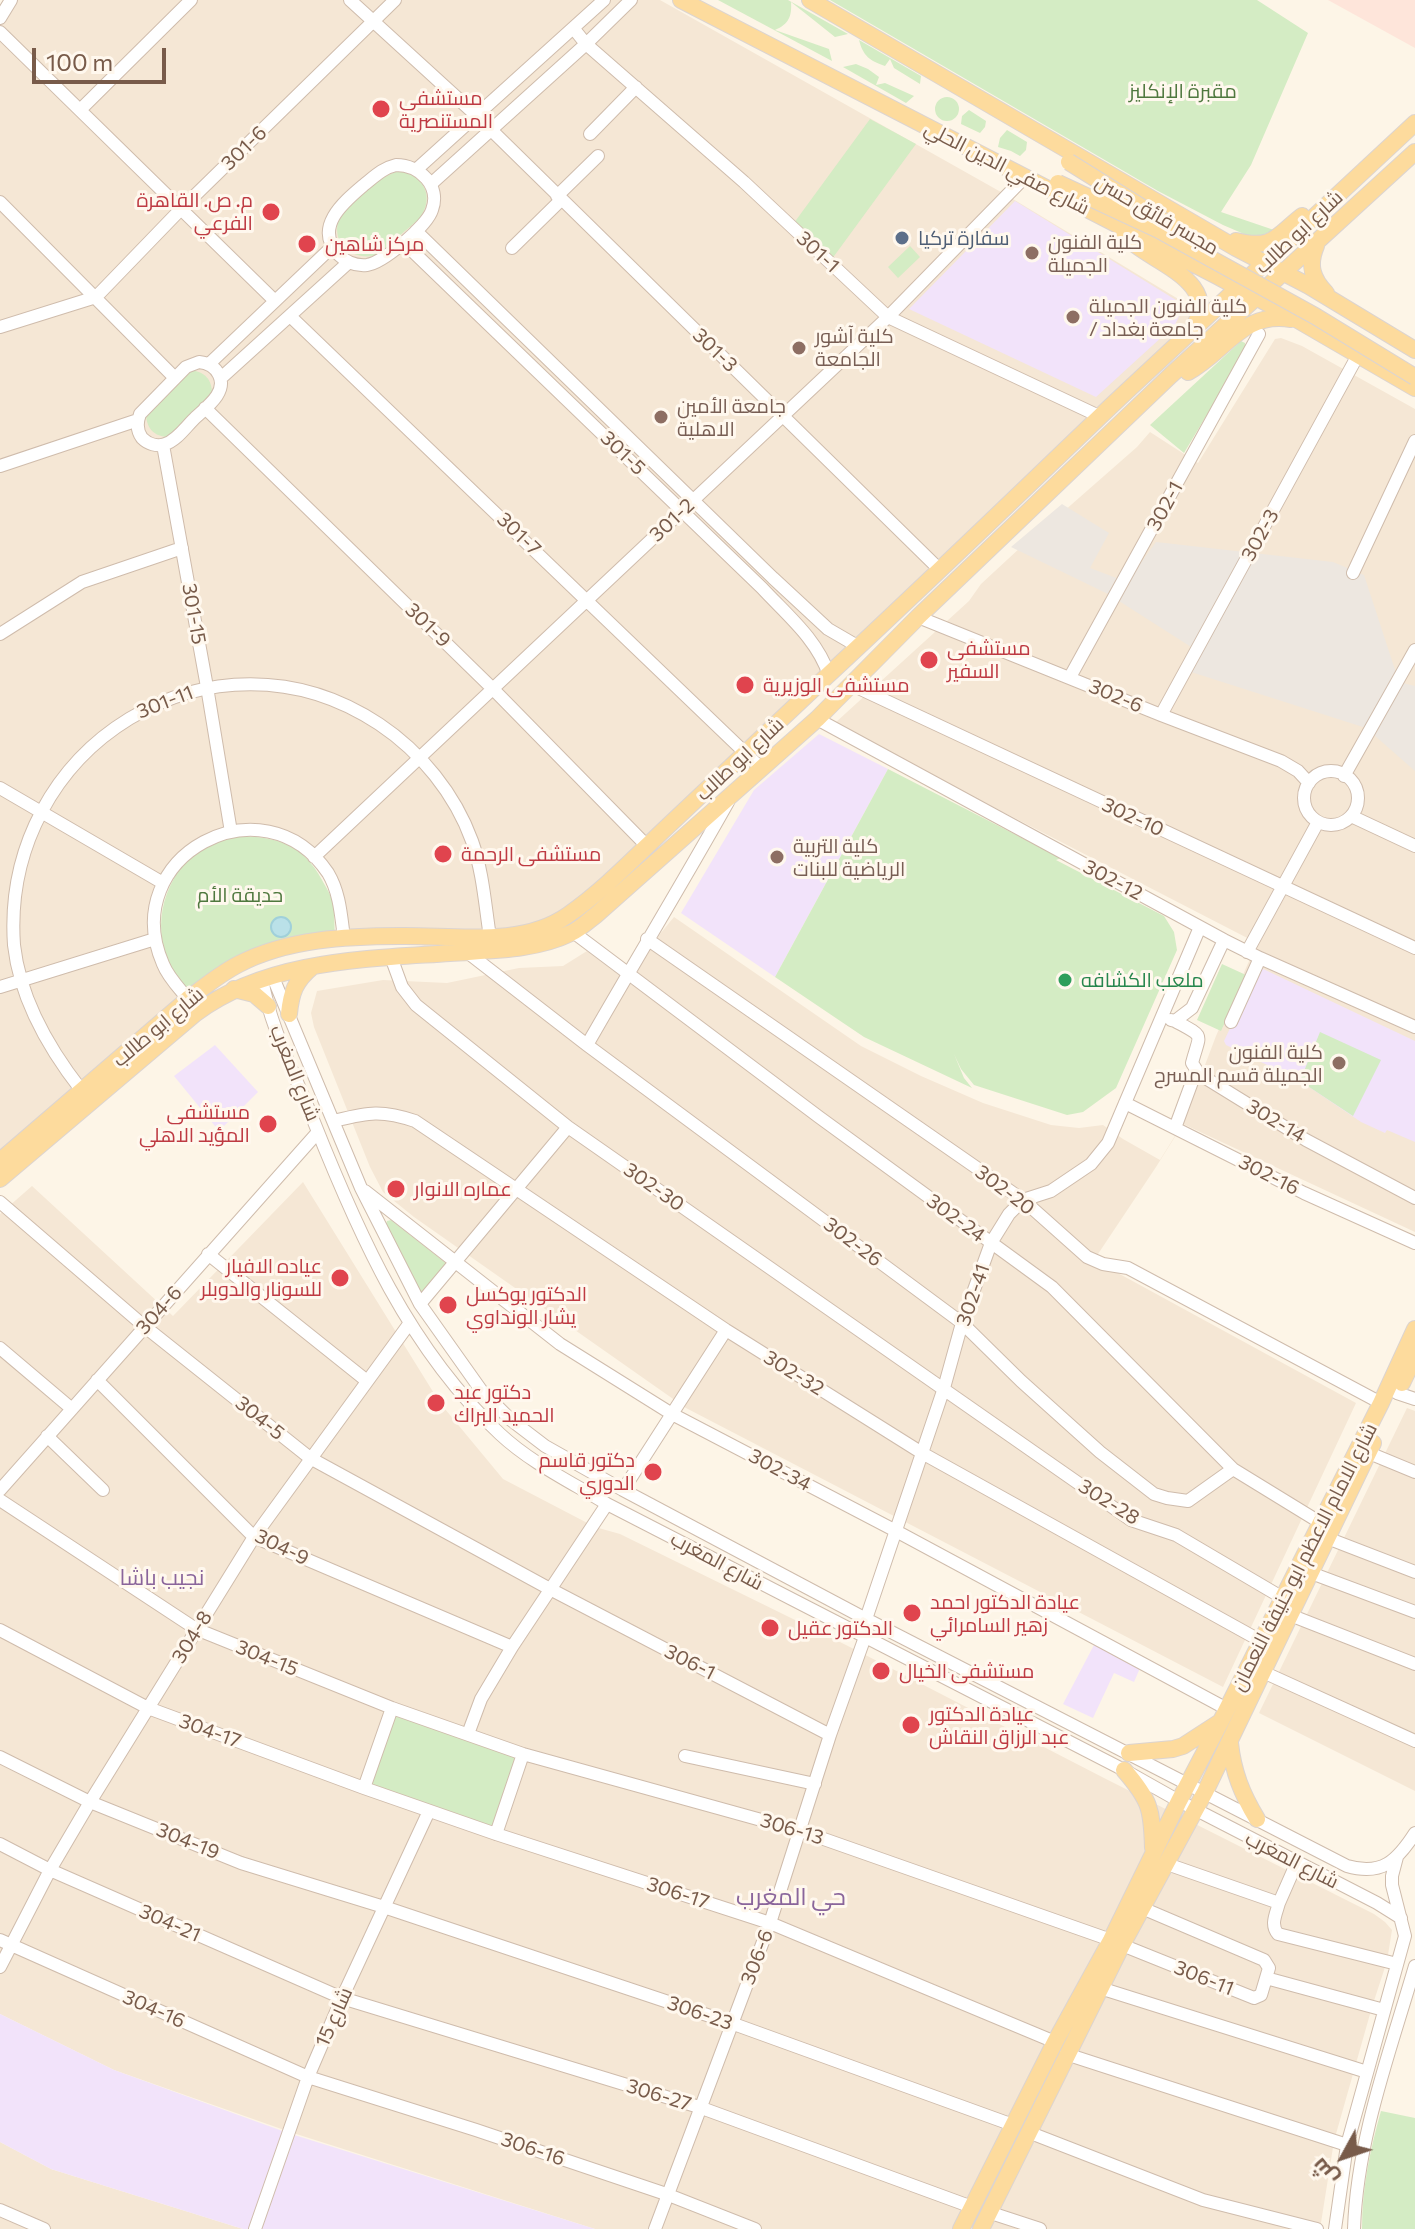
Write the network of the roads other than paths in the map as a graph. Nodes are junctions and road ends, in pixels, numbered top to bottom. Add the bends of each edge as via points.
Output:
1 (11, 0) edge
2 (191, 0) edge
3 (350, 0) edge
4 (395, 0) edge
5 (604, 0) edge
6 (631, 0) edge
7 (681, 0) edge
8 (699, 0) edge
9 (810, 0) edge
10 (0, 18) edge
11 (720, 20) junction
12 (373, 22) junction
13 (574, 29) junction
14 (0, 32) edge
15 (586, 44) junction
16 (636, 87) junction
17 (988, 103) junction
18 (80, 110) junction
19 (477, 116) junction
20 (1415, 123) edge
21 (490, 130) junction
22 (590, 134) dead end
23 (966, 147) junction
24 (1415, 152) edge
25 (598, 156) dead end
26 (417, 169) junction
27 (1024, 178) junction
28 (431, 184) junction
29 (1338, 195) junction
30 (559, 198) junction
31 (0, 202) edge
32 (181, 209) junction
33 (1116, 224) junction
34 (416, 231) junction
35 (1218, 237) junction
36 (1320, 241) junction
37 (403, 242) junction
38 (333, 246) junction
39 (512, 248) dead end
40 (1236, 248) junction
41 (349, 262) junction
42 (1266, 263) junction
43 (1285, 273) junction
44 (1217, 276) junction
45 (1309, 286) junction
46 (1239, 288) junction
47 (96, 297) junction
48 (1257, 298) junction
49 (275, 301) junction
50 (488, 302) junction
51 (1340, 304) junction
52 (478, 312) junction
53 (290, 316) junction
54 (888, 317) junction
55 (1296, 319) junction
56 (0, 327) edge
57 (1259, 334) dead end
58 (1188, 335) junction
59 (1415, 350) edge
60 (1358, 355) junction
61 (209, 364) junction
62 (1415, 364) edge
63 (556, 368) junction
64 (1171, 375) junction
65 (1415, 377) edge
66 (175, 378) junction
67 (221, 378) junction
68 (546, 378) junction
69 (1415, 388) edge
70 (205, 408) junction
71 (784, 417) junction
72 (1101, 417) junction
73 (138, 420) junction
74 (623, 433) junction
75 (1415, 441) edge
76 (613, 443) junction
77 (163, 445) junction
78 (0, 466) edge
79 (693, 500) junction
80 (682, 511) junction
81 (182, 548) junction
82 (940, 570) junction
83 (1353, 573) dead end
84 (773, 578) junction
85 (762, 588) junction
86 (587, 599) junction
87 (905, 604) junction
88 (918, 617) junction
89 (877, 631) junction
90 (0, 634) edge
91 (859, 647) junction
92 (1415, 650) edge
93 (829, 675) junction
94 (1070, 677) junction
95 (852, 685) junction
96 (207, 687) junction
97 (493, 689) junction
98 (1161, 715) junction
99 (817, 719) junction
100 (747, 753) junction
101 (420, 759) junction
102 (761, 768) junction
103 (1344, 776) junction
104 (1309, 783) junction
105 (0, 788) edge
106 (734, 791) junction
107 (39, 811) junction
108 (1351, 816) junction
109 (1318, 822) junction
110 (231, 832) junction
111 (1415, 845) edge
112 (647, 846) junction
113 (314, 857) junction
114 (163, 883) junction
115 (1282, 887) junction
116 (1200, 927) junction
117 (573, 932) junction
118 (426, 936) junction
119 (490, 937) junction
120 (344, 938) junction
121 (155, 939) junction
122 (647, 939) junction
123 (1224, 940) junction
124 (1415, 948) edge
125 (467, 952) junction
126 (1247, 952) junction
127 (391, 957) junction
128 (1260, 958) junction
129 (239, 964) junction
130 (312, 967) junction
131 (629, 972) junction
132 (268, 975) junction
133 (21, 981) junction
134 (0, 987) edge
135 (234, 989) junction
136 (188, 999) junction
137 (268, 1006) junction
138 (289, 1014) junction
139 (1166, 1021) junction
140 (1231, 1022) dead end
141 (1415, 1027) edge
142 (587, 1045) junction
143 (1196, 1071) junction
144 (82, 1091) junction
145 (1125, 1103) junction
146 (333, 1121) junction
147 (568, 1127) junction
148 (1175, 1128) junction
149 (318, 1132) junction
150 (0, 1161) edge
151 (0, 1179) edge
152 (361, 1188) junction
153 (515, 1190) junction
154 (1415, 1198) edge
155 (1023, 1200) junction
156 (0, 1202) edge
157 (388, 1243) junction
158 (991, 1243) junction
159 (1415, 1243) edge
160 (370, 1252) junction
161 (208, 1254) junction
162 (455, 1263) junction
163 (420, 1304) junction
164 (962, 1323) junction
165 (409, 1324) junction
166 (144, 1326) junction
167 (1415, 1329) edge
168 (726, 1330) junction
169 (0, 1348) edge
170 (1415, 1356) edge
171 (97, 1380) junction
172 (367, 1381) junction
173 (944, 1388) junction
174 (1397, 1393) junction
175 (1415, 1399) edge
176 (1381, 1403) junction
177 (72, 1409) junction
178 (672, 1414) junction
179 (47, 1436) junction
180 (922, 1453) junction
181 (1369, 1453) junction
182 (310, 1458) junction
183 (1233, 1469) junction
184 (1415, 1472) edge
185 (0, 1490) edge
186 (103, 1490) dead end
187 (623, 1490) junction
188 (0, 1500) edge
189 (607, 1504) junction
190 (896, 1531) junction
191 (1324, 1531) junction
192 (254, 1537) junction
193 (1415, 1572) edge
194 (1311, 1573) junction
195 (550, 1589) junction
196 (1283, 1598) junction
197 (1415, 1612) edge
198 (1290, 1615) junction
199 (866, 1619) junction
200 (196, 1629) junction
201 (0, 1630) edge
202 (865, 1637) junction
203 (1261, 1641) junction
204 (512, 1647) junction
205 (1415, 1664) edge
206 (1263, 1672) junction
207 (148, 1708) junction
208 (392, 1708) junction
209 (1224, 1715) junction
210 (468, 1734) junction
211 (830, 1735) junction
212 (1229, 1740) junction
213 (1415, 1741) edge
214 (1129, 1753) junction
215 (523, 1754) junction
216 (685, 1756) dead end
217 (0, 1757) edge
218 (1124, 1770) junction
219 (1189, 1783) junction
220 (815, 1784) junction
221 (364, 1788) junction
222 (1205, 1792) junction
223 (1179, 1801) junction
224 (90, 1802) junction
225 (1196, 1810) junction
226 (429, 1811) junction
227 (1257, 1819) junction
228 (801, 1831) junction
229 (1415, 1833) edge
230 (496, 1834) junction
231 (0, 1844) edge
232 (1153, 1852) junction
233 (1413, 1856) dead end
234 (1397, 1857) junction
235 (1297, 1862) junction
236 (1167, 1864) junction
237 (50, 1870) junction
238 (1279, 1903) junction
239 (384, 1907) junction
240 (1142, 1908) junction
241 (1401, 1918) junction
242 (770, 1923) junction
243 (6, 1942) edge
244 (1117, 1942) junction
245 (1397, 1964) junction
246 (1415, 1966) edge
247 (0, 1967) edge
248 (1266, 1978) junction
249 (1100, 1988) junction
250 (342, 1998) junction
251 (1384, 2010) junction
252 (731, 2023) junction
253 (1061, 2048) junction
254 (1367, 2072) junction
255 (308, 2077) junction
256 (699, 2107) junction
257 (1021, 2128) junction
258 (1347, 2145) junction
259 (666, 2194) junction
260 (980, 2209) junction
261 (0, 2210) edge
262 (44, 2229) edge
263 (255, 2229) edge
264 (655, 2229) edge
265 (755, 2229) edge
266 (961, 2229) edge
267 (981, 2229) edge
268 (1040, 2229) edge
269 (1317, 2229) edge
270 (1335, 2229) edge
271 (1354, 2229) edge

1 - 10 street
2 - 18 street
3 - 12 street, 301-3
4 - 12 street, 301-6
5 - 13 street
6 - 15 street
7 - 11 main road, شارع صفي الدين الحلي
8 - 11 main road
9 - 17 main road
11 - 23 main road, شارع صفي الدين الحلي
12 - 19 street, 301-3
12 - 32 street, 301-6
13 - 15 street, 301-1
13 - 19 street
14 - 18 street
15 - 16 street, 301-1
15 - 21 street
16 - 22 street
16 - 54 street, 301-1
17 - 35 main road
17 - 62 main road, مجسر فائق حسن, bridge via 1163,221
18 - 32 street
19 - 21 street, 301-3
19 - 26 street
20 - 29 main road, شارع ابو طالب
21 - 28 street
21 - 30 street, 301-3
23 - 27 main road, شارع صفي الدين الحلي
23 - 65 main road, مجسر فائق حسن, bridge via 1159,230
24 - 36 main road, شارع ابو طالب
25 - 30 street
26 - 28 street
26 - 38 street via 383,169 339,207 330,225
27 - 33 main road, شارع صفي الدين الحلي
27 - 54 street, 301-2
28 - 34 street via 432,211
29 - 35 main road via 1263,245
29 - 42 main road, شارع ابو طالب
30 - 39 street
30 - 71 street, 301-3
31 - 47 street
32 - 47 street, 301-6
32 - 49 street
33 - 44 main road, شارع صفي الدين الحلي
33 - 58 main road via 1134,246 1193,287 1199,309
34 - 37 street
34 - 50 street, 301-5
35 - 40 main road
36 - 43 main road, شارع ابو طالب
36 - 51 main road via 1312,254 1314,277
37 - 41 street via 374,264
37 - 52 street, 301-5
38 - 41 street
38 - 49 street
40 - 42 main road
40 - 44 main road via 1237,269
41 - 53 street
42 - 43 main road
42 - 46 main road, شارع ابو طالب
43 - 45 main road
43 - 48 main road, شارع ابو طالب
44 - 46 main road, شارع صفي الدين الحلي
45 - 51 main road
45 - 55 main road via 1289,294 1286,303
46 - 48 main road, شارع صفي الدين الحلي
46 - 58 main road, شارع ابو طالب
47 - 56 street
47 - 66 street
48 - 55 main road, شارع صفي الدين الحلي
48 - 64 main road, شارع ابو طالب
49 - 61 street
50 - 52 street
50 - 63 street, 301-5
51 - 59 main road
52 - 68 street, 301-5
53 - 67 street
53 - 86 street, 301-7
54 - 71 street, 301-2
54 - 72 street, 301-1
55 - 60 main road, شارع صفي الدين الحلي
55 - 64 main road via 1256,321 1196,367
57 - 94 street, 302-1
58 - 72 main road, شارع ابو طالب
60 - 69 main road, شارع صفي الدين الحلي
60 - 98 street, 302-3
61 - 66 street via 192,363
61 - 67 street
63 - 68 street
63 - 74 street, 301-5
64 - 88 main road, شارع ابو طالب
66 - 73 street
67 - 70 street via 219,393
68 - 76 street, 301-5
70 - 77 street
70 - 97 street, 301-9
71 - 79 street, 301-2
71 - 82 street, 301-3
72 - 82 main road, شارع ابو طالب
73 - 77 street via 142,438
73 - 78 street
74 - 76 street
74 - 79 street, 301-5
75 - 83 street
76 - 80 street, 301-5
77 - 81 street, 301-15
79 - 80 street, 301-2
79 - 84 street, 301-5
80 - 85 street, 301-5
80 - 86 street, 301-2
81 - 90 street via 82,582
81 - 96 street, 301-15
82 - 87 main road, شارع ابو طالب
84 - 85 street
84 - 91 street, 301-5 via 828,629
85 - 93 street, 301-5 via 808,637
86 - 97 street, 301-2
86 - 100 street, 301-7
87 - 88 main road
87 - 89 main road, شارع ابو طالب
88 - 94 street, 302-6
88 - 95 main road, شارع ابو طالب
89 - 91 main road, شارع ابو طالب
89 - 99 main road via 815,702
91 - 93 main road, شارع ابو طالب
92 - 103 street
93 - 100 main road, شارع ابو طالب
94 - 98 street, 302-6
95 - 99 main road, شارع ابو طالب
95 - 115 street, 302-10
96 - 101 street, 301-11 via 262,684 316,695 372,720
96 - 107 street, 301-11 via 148,705 109,729 65,772
96 - 110 street, 301-15
97 - 101 street, 301-2
97 - 112 street, 301-9
98 - 104 street, 302-6 via 1281,761
99 - 102 main road, شارع ابو طالب
99 - 116 street, 302-12
100 - 102 street, 301-7
100 - 112 main road, شارع ابو طالب
101 - 113 street, 301-2
101 - 119 street, 301-11 via 451,797 472,841
102 - 106 main road, شارع ابو طالب
103 - 104 street via 1329,772
103 - 108 street via 1356,790
104 - 109 street via 1306,808
105 - 107 street
106 - 117 main road, شارع ابو طالب
106 - 122 street
107 - 114 street
107 - 133 street, 301-11 via 22,851 13,894
108 - 109 street via 1335,825
108 - 111 street
109 - 115 street
110 - 113 street via 276,834
110 - 114 street via 188,852
112 - 119 main road, شارع ابو طالب via 567,916 548,926
113 - 120 street via 339,897
114 - 121 street
115 - 124 street, 302-10
115 - 126 street
116 - 123 street, 302-12
116 - 139 street
117 - 125 main road, شارع ابو طالب via 533,946
117 - 131 street, 302-24
118 - 119 main road, شارع ابو طالب
118 - 120 main road, شارع ابو طالب
118 - 132 main road via 300,958
120 - 129 main road, شارع ابو طالب via 292,946
121 - 133 street
121 - 136 street via 165,969
122 - 131 street
122 - 155 street, 302-20
123 - 126 street, 302-12
123 - 139 street, 302-41 via 1192,1008
125 - 127 main road, شارع ابو طالب
125 - 142 street, 302-26
126 - 128 street, 302-12
127 - 130 main road, شارع ابو طالب
127 - 147 street, 302-30 via 402,987 416,1005
128 - 140 street
128 - 141 street, 302-12
129 - 132 main road via 254,963
129 - 136 main road, شارع ابو طالب
130 - 132 main road, شارع ابو طالب
130 - 138 main road via 296,983
131 - 142 street
131 - 158 street, 302-24
132 - 135 main road, شارع ابو طالب
132 - 137 street, شارع المغرب
132 - 138 street, شارع المغرب
133 - 134 street
133 - 144 street, 301-11 via 44,1035
135 - 137 main road via 254,994
135 - 151 main road, شارع ابو طالب via 196,1013
136 - 144 main road, شارع ابو طالب
137 - 149 street, شارع المغرب
138 - 146 street, شارع المغرب
139 - 143 street via 1199,1037 1192,1063
139 - 145 street, 302-41
142 - 164 street, 302-26
143 - 148 street
143 - 154 street, 302-14 via 1306,1140
144 - 150 main road, شارع ابو طالب
145 - 148 street, 302-16
145 - 155 street, 302-41 via 1108,1143 1091,1164 1051,1191
146 - 152 street, شارع المغرب
146 - 153 street, 302-32 via 371,1112 415,1121
147 - 153 street
147 - 173 street, 302-30
148 - 159 street, 302-16
149 - 160 street, شارع المغرب
149 - 161 street, 304-6
152 - 157 street, شارع المغرب
152 - 162 street, 302-34
153 - 162 street
153 - 168 street, 302-32
155 - 158 street, 302-41
155 - 176 street, 302-20 via 1087,1257 1128,1268
156 - 166 street, 304-5
157 - 160 street
157 - 163 street, شارع المغرب
158 - 164 street, 302-41
158 - 183 street, 302-24 via 1052,1287
160 - 165 street, شارع المغرب
161 - 166 street, 304-6
161 - 172 street
162 - 163 street
162 - 178 street, 302-34 via 560,1344
163 - 187 street, شارع المغرب via 481,1390 511,1420 545,1446
164 - 173 street, 302-41
164 - 183 street, 302-26 via 1100,1452 1154,1494 1188,1501
165 - 172 street, 304-8
165 - 189 street, شارع المغرب via 458,1391 501,1435
166 - 171 street, 304-6
166 - 182 street, 304-5
167 - 176 main road, شارع الامام الاعظم ابو حنيفة النعمان
168 - 178 street
168 - 180 street, 302-32
169 - 177 street
170 - 174 main road, شارع الامام الاعظم ابو حنيفة النعمان
171 - 177 street, 304-6
171 - 192 street, 304-9
172 - 182 street, 304-8
173 - 180 street, 302-41
173 - 196 street, 302-28 via 1131,1520 1176,1535
174 - 175 street
174 - 181 main road, شارع الامام الاعظم ابو حنيفة النعمان
176 - 191 main road, شارع الامام الاعظم ابو حنيفة النعمان
177 - 179 street, 304-6
178 - 187 street
178 - 190 street, 302-34
179 - 185 street, 304-6
179 - 186 street
180 - 190 street, 302-41
180 - 203 street, 302-32
181 - 184 street
181 - 191 main road, شارع الامام الاعظم ابو حنيفة النعمان
182 - 192 street, 304-8
182 - 195 street, 304-5
183 - 191 street, 302-24
187 - 199 street, شارع المغرب
188 - 200 street, 304-15
189 - 195 street
189 - 202 street, شارع المغرب
190 - 199 street, 302-41
190 - 209 street, 302-34
191 - 193 street, 302-24
191 - 194 main road, شارع الامام الاعظم ابو حنيفة النعمان
191 - 196 main road, شارع الامام الاعظم ابو حنيفة النعمان
192 - 200 street, 304-8
192 - 204 street, 304-9
194 - 197 street
194 - 198 main road, شارع الامام الاعظم ابو حنيفة النعمان
195 - 204 street
195 - 211 street, 306-1
196 - 203 main road, شارع الامام الاعظم ابو حنيفة النعمان
198 - 205 street
198 - 206 main road, شارع الامام الاعظم ابو حنيفة النعمان
199 - 214 street, شارع المغرب
200 - 207 street, 304-8
200 - 208 street, 304-15
201 - 207 street, 304-17
202 - 211 street, 306-6
202 - 218 street, شارع المغرب
203 - 209 main road, شارع الامام الاعظم ابو حنيفة النعمان
204 - 210 street via 481,1699
206 - 212 main road, شارع الامام الاعظم ابو حنيفة النعمان
206 - 213 street
207 - 221 street, 304-17
207 - 224 street, 304-8
208 - 210 street, 304-15
208 - 221 street
209 - 214 main road via 1183,1746
209 - 219 main road, شارع الامام الاعظم ابو حنيفة النعمان
210 - 215 street, 306-13
211 - 220 street, 306-6
212 - 222 main road, شارع الامام الاعظم ابو حنيفة النعمان
212 - 227 main road via 1234,1774
214 - 219 street, شارع المغرب
215 - 228 street, 306-13
215 - 230 street
216 - 220 street
217 - 224 street, 304-19
218 - 223 street, شارع المغرب
218 - 232 main road via 1152,1813
219 - 222 street, شارع المغرب
219 - 223 main road, شارع الامام الاعظم ابو حنيفة النعمان
220 - 228 street, 306-6
221 - 226 street, 304-17
222 - 225 main road, شارع الامام الاعظم ابو حنيفة النعمان
222 - 227 street, شارع المغرب
223 - 225 street, شارع المغرب
223 - 232 main road
224 - 237 street, 304-8
224 - 239 street, 304-19 via 241,1863
225 - 235 street, شارع المغرب
225 - 236 main road
226 - 230 street, 306-17
226 - 239 street, شارع 15
227 - 234 street, شارع المغرب via 1361,1870 1379,1868
228 - 242 street, 306-6
228 - 244 street, 306-13
229 - 234 street
230 - 242 street, 306-17
231 - 237 street, 304-21
232 - 244 main road
233 - 234 street, شارع المغرب
234 - 241 street via 1392,1876
235 - 238 street
235 - 241 street, شارع المغرب
236 - 238 street
236 - 240 main road
237 - 243 street, 304-8
237 - 250 street, 304-21
238 - 245 street via 1273,1923 1278,1934
239 - 250 street, شارع 15
239 - 252 street, 306-23
240 - 244 main road
240 - 248 street, 306-11 via 1264,1960 1269,1968
241 - 245 street via 1405,1936
242 - 252 street, 306-6
242 - 253 street, 306-17
243 - 247 street, 304-8
243 - 255 street, 304-16
244 - 248 street, 306-11 via 1254,1998 1261,1995
244 - 249 main road
244 - 253 main road
245 - 251 street
246 - 271 street via 1362,2161
248 - 251 street
249 - 253 main road
249 - 254 street
250 - 255 street, شارع 15
250 - 256 street, 306-27
251 - 254 street
252 - 256 street, 306-6
252 - 257 street, 306-23
253 - 257 main road
253 - 258 street, 306-17
254 - 258 street
255 - 259 street, 306-16
255 - 263 street, شارع 15
256 - 259 street, 306-6
256 - 260 street, 306-27
257 - 260 main road
257 - 269 street, 306-23 via 1203,2200
258 - 270 street
259 - 264 street, 306-6
259 - 265 street, 306-16
260 - 266 main road
260 - 267 main road
260 - 268 street, 306-27
261 - 262 street

